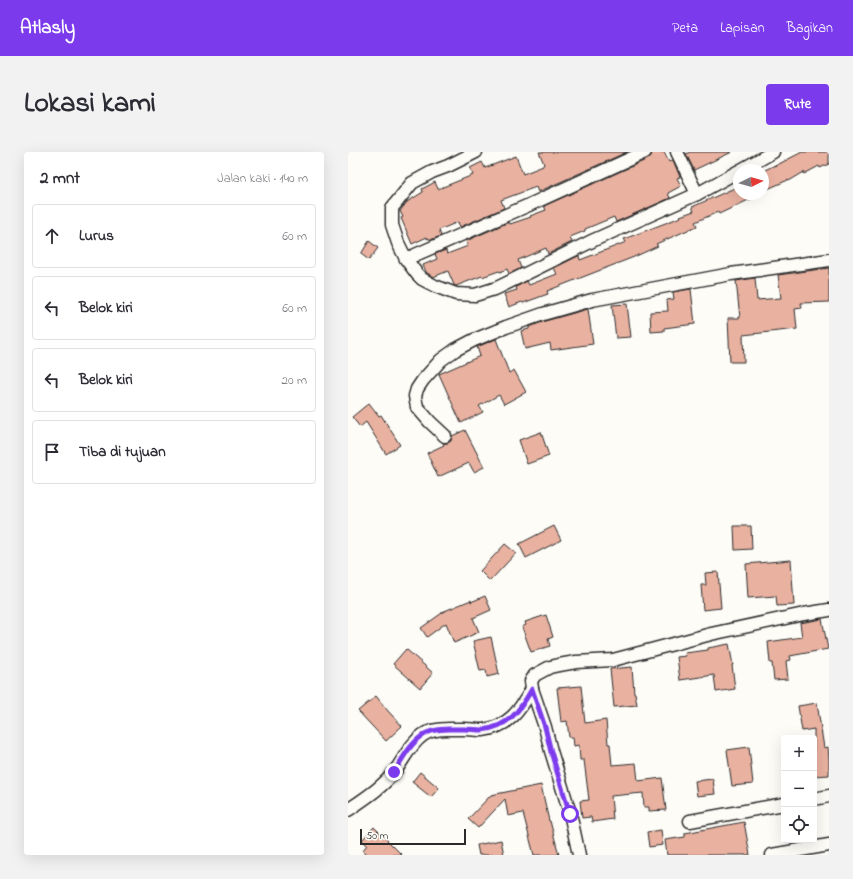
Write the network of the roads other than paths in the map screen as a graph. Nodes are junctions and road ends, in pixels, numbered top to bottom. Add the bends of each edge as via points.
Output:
1 (476, 152) edge
2 (645, 152) edge
3 (677, 152) edge
4 (773, 152) edge
5 (752, 164) edge
6 (733, 175) edge
7 (697, 194) junction
8 (406, 259) junction
9 (829, 260) edge
10 (445, 436) dead end
11 (829, 610) edge
12 (532, 689) junction
13 (829, 796) edge
14 (817, 798) edge
15 (781, 805) edge
16 (348, 810) edge
17 (690, 821) dead end
18 (829, 845) edge
19 (579, 855) edge
20 (772, 855) edge

1 - 8 street via 412,183 392,208 392,225
2 - 8 street
3 - 7 street
4 - 5 street
6 - 7 street
7 - 8 street via 594,240 497,288 475,295 456,294 435,286 422,279
9 - 10 street via 731,274 592,300 543,314 474,340 441,360 417,389 417,407
11 - 12 street via 711,634 613,660 576,662 550,667 535,675 531,681
12 - 16 street via 522,706 501,725 482,730 442,729 422,735 379,788
12 - 19 street via 570,814
13 - 14 street
15 - 17 street
18 - 20 street

